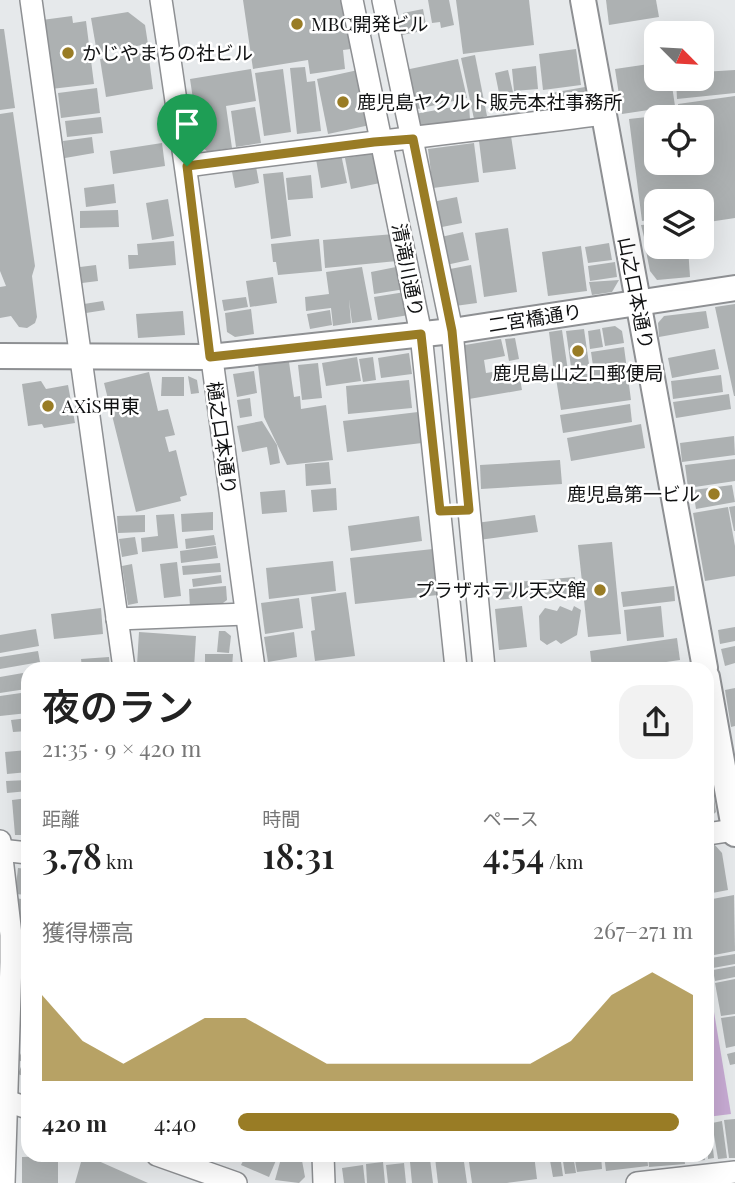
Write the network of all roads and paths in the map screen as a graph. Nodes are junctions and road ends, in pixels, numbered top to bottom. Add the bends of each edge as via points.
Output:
1 (31, 0) edge
2 (161, 0) edge
3 (352, 0) edge
4 (383, 0) edge
5 (583, 0) edge
6 (603, 114) junction
7 (413, 139) junction
8 (383, 141) junction
9 (187, 166) junction
10 (735, 288) edge
11 (638, 303) junction
12 (452, 331) junction
13 (421, 334) junction
14 (0, 356) edge
15 (80, 356) junction
16 (210, 357) junction
17 (469, 510) junction
18 (440, 511) junction
19 (246, 614) junction
20 (117, 619) junction
21 (123, 662) edge
22 (253, 662) edge
23 (455, 662) edge
24 (483, 662) edge
25 (704, 662) edge
26 (714, 716) edge
27 (735, 831) edge
28 (714, 833) edge
29 (0, 847) edge
30 (21, 852) edge
31 (13, 936) edge
32 (20, 963) edge
33 (3, 1100) edge
34 (21, 1106) edge
35 (171, 1162) edge
36 (323, 1162) edge
37 (735, 1172) edge
38 (202, 1177) edge
39 (4, 1183) edge
40 (236, 1183) edge
41 (324, 1183) edge
42 (637, 1183) edge

1 - 15 street
2 - 9 street, 樋之口本通り
3 - 8 street, 清滝川通り
4 - 7 street, 清滝川通り
5 - 6 street, 山之口本通り
6 - 7 street
6 - 11 street, 山之口本通り
7 - 8 street
7 - 12 street, 清滝川通り
8 - 9 street
8 - 13 street, 清滝川通り
9 - 16 street, 樋之口本通り
10 - 11 street, 二宮橋通り
11 - 12 street, 二宮橋通り
11 - 25 street, 山之口本通り
12 - 13 street, 二宮橋通り
12 - 17 street, 清滝川通り
13 - 16 street, 二宮橋通り
13 - 18 street, 清滝川通り
14 - 15 street, 二宮橋通り
15 - 16 street, 二宮橋通り
15 - 20 street
16 - 19 street, 樋之口本通り
17 - 18 street
17 - 24 street, 清滝川通り
18 - 23 street, 清滝川通り
19 - 20 street
19 - 22 street, 樋之口本通り
20 - 21 street
26 - 27 street
27 - 28 street
29 - 30 street
29 - 31 street
31 - 32 street
32 - 33 street
33 - 34 street
33 - 39 street
35 - 38 street
36 - 41 street
37 - 42 street
38 - 40 street

